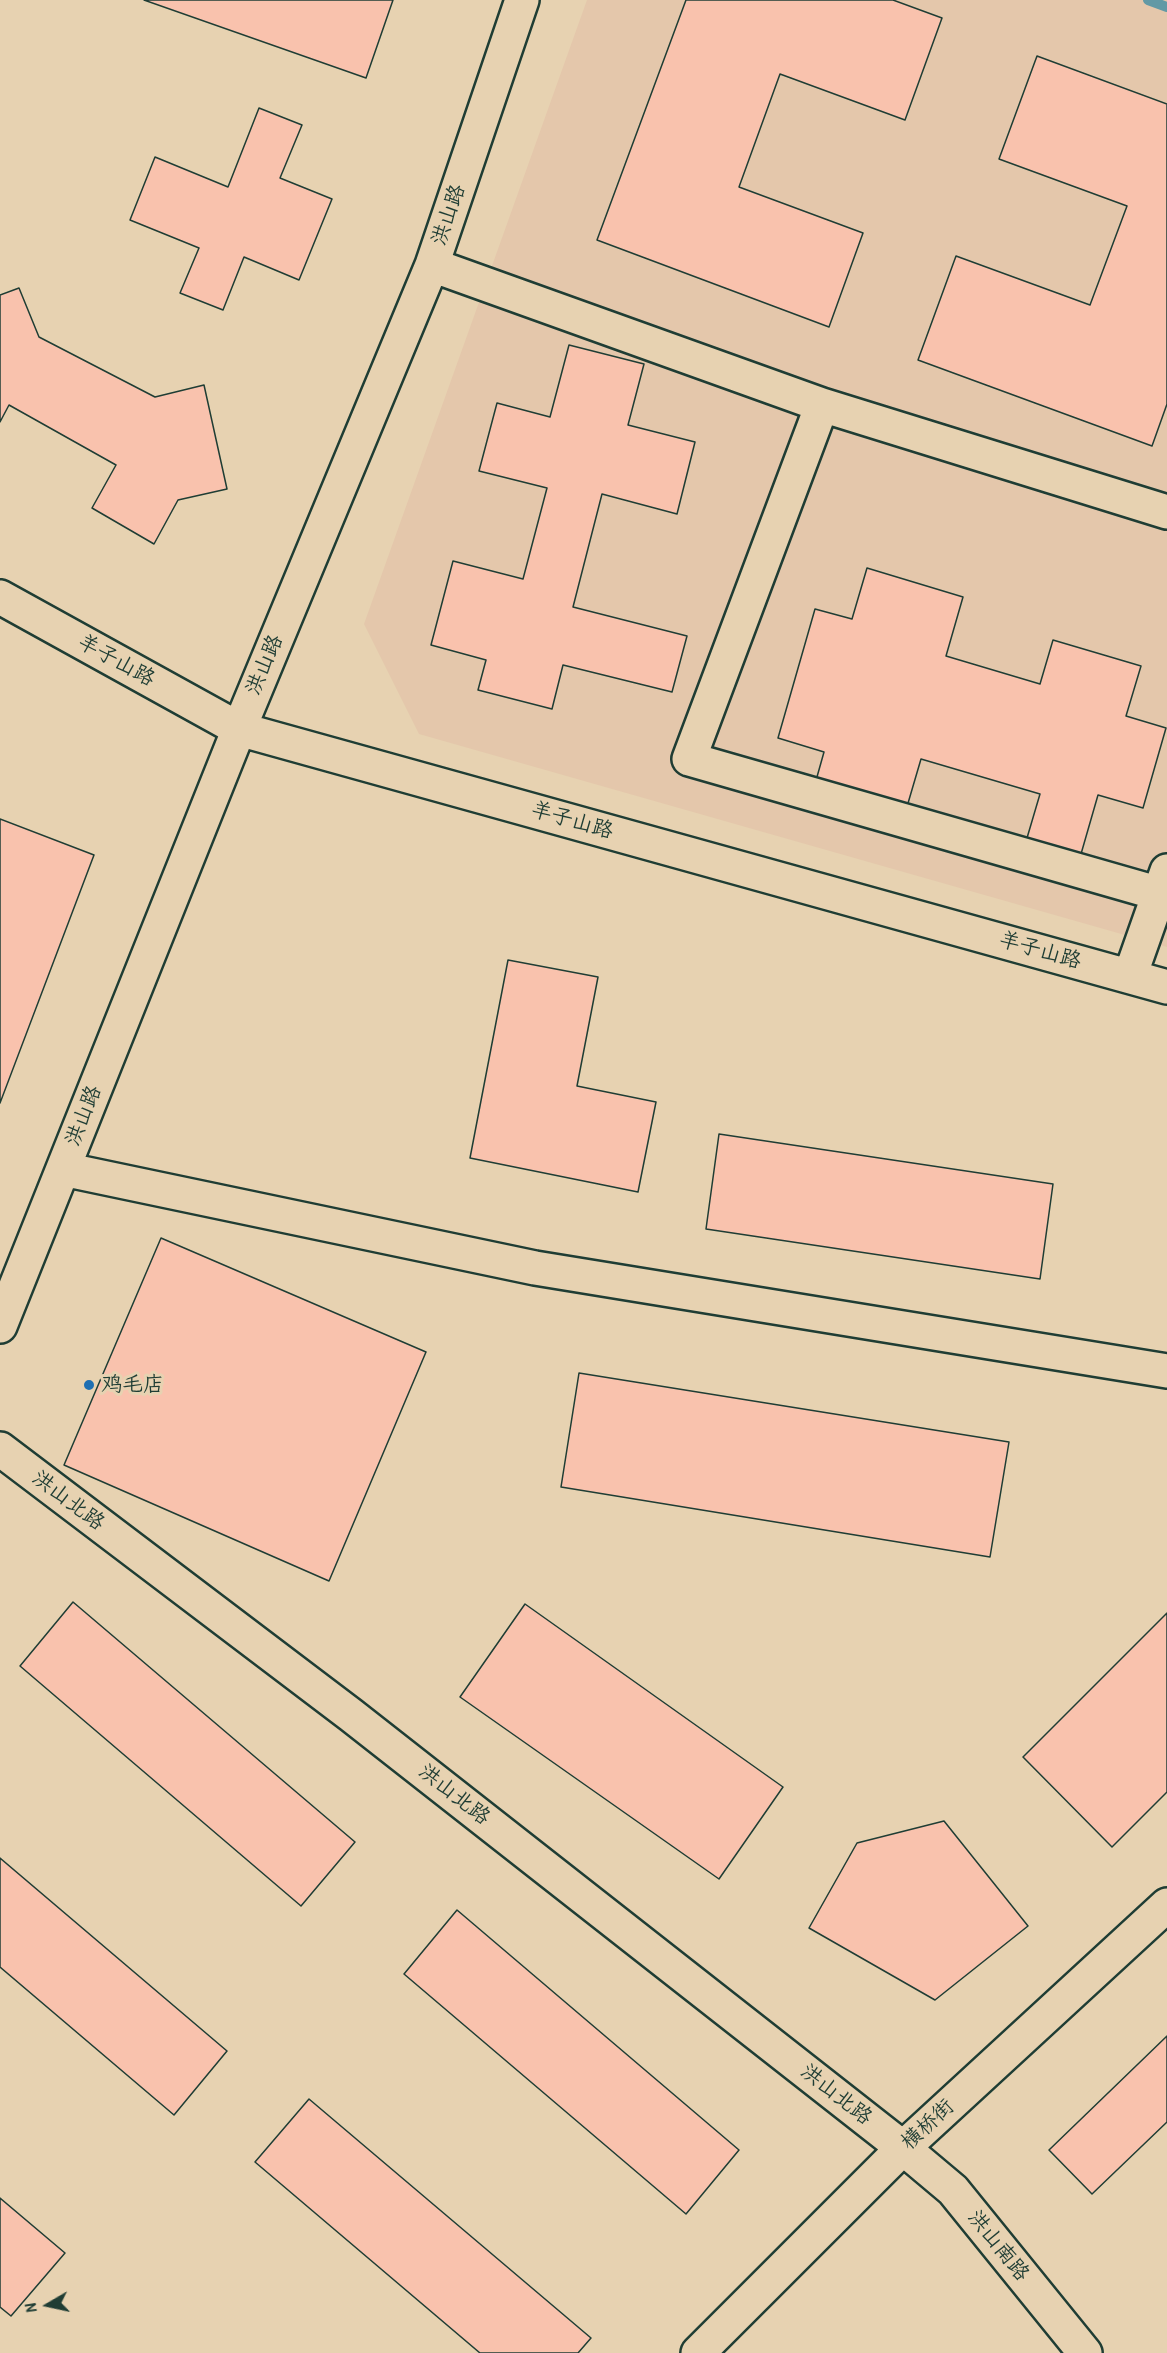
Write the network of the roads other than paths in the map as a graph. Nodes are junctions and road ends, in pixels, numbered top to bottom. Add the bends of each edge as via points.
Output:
1 (522, 0) edge
2 (432, 265) junction
3 (822, 405) junction
4 (1167, 512) edge
5 (0, 597) edge
6 (239, 729) junction
7 (1164, 887) edge
8 (1130, 976) junction
9 (1167, 987) edge
10 (63, 1169) junction
11 (0, 1326) edge
12 (1167, 1371) edge
13 (0, 1449) edge
14 (1167, 1905) edge
15 (903, 2148) junction
16 (698, 2353) edge
17 (1085, 2353) edge

1 - 2 street, 洪山路
2 - 3 street
2 - 6 street, 洪山路
3 - 4 street
3 - 7 street via 689,759
5 - 6 street, 羊子山路
6 - 8 street, 羊子山路
6 - 10 street, 洪山路
7 - 8 street
8 - 9 street, 羊子山路
10 - 11 street, 洪山路
10 - 12 street via 535,1268
13 - 15 street, 洪山北路 via 351,1715
14 - 15 street, 横桥街
15 - 16 street, 横桥街
15 - 17 street, 洪山南路 via 953,2190

